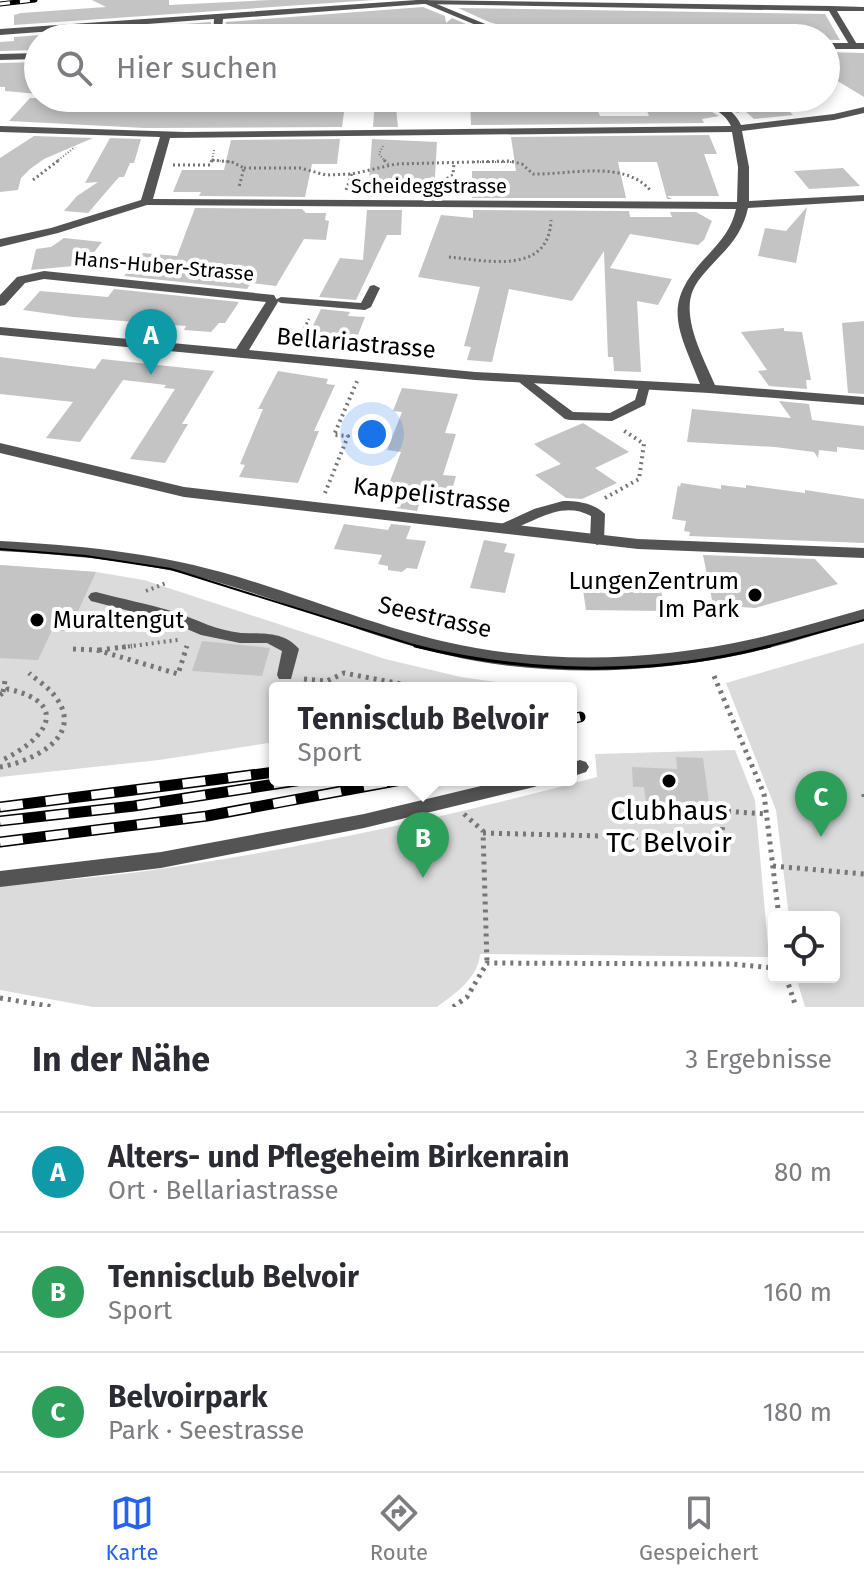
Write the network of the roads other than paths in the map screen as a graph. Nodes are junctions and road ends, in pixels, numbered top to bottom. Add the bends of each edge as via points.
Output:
1 (422, 1) edge
2 (522, 2) edge
3 (831, 8) junction
4 (864, 9) edge
5 (219, 15) junction
6 (103, 24) edge
7 (218, 24) edge
8 (480, 24) edge
9 (24, 30) edge
10 (0, 32) edge
11 (859, 46) edge
12 (24, 56) edge
13 (0, 57) edge
14 (864, 110) edge
15 (727, 112) edge
16 (737, 128) junction
17 (0, 129) edge
18 (166, 135) junction
19 (864, 198) edge
20 (146, 202) junction
21 (742, 205) junction
22 (0, 243) edge
23 (374, 288) dead end
24 (281, 300) dead end
25 (0, 302) edge
26 (0, 331) edge
27 (240, 354) junction
28 (523, 379) junction
29 (644, 386) junction
30 (709, 389) junction
31 (864, 401) edge
32 (0, 448) edge
33 (504, 528) junction
34 (597, 540) junction
35 (0, 546) edge
36 (864, 553) edge
37 (96, 597) dead end
38 (864, 615) edge
39 (285, 675) road end
40 (512, 786) edge
41 (0, 879) edge

1 - 2 street
1 - 5 street
1 - 8 street
2 - 3 street
3 - 4 street
3 - 11 street
5 - 6 street
5 - 7 street
9 - 10 street
12 - 13 street
14 - 16 street
15 - 16 street
16 - 18 street
16 - 21 street
17 - 18 street
18 - 20 street
19 - 21 street, Scheideggstrasse
20 - 21 street, Scheideggstrasse
20 - 22 street, Scheideggstrasse
21 - 30 street via 729,239 684,295 686,321
23 - 24 lane via 365,307
25 - 27 street, Hans-Huber-Strasse via 21,280 44,275 269,298 269,308
26 - 27 street, Bellariastrasse
27 - 28 street, Bellariastrasse
28 - 29 street, Bellariastrasse
28 - 29 lane via 570,416 612,417 641,402
29 - 30 street, Bellariastrasse
30 - 31 street, Bellariastrasse
32 - 33 street, Kappelistrasse via 184,492
33 - 34 street, Kappelistrasse
33 - 34 lane via 556,505 589,507 598,514
34 - 36 street, Kappelistrasse
35 - 38 street, Seestrasse via 102,553 188,568 442,647 559,663 705,655
37 - 39 lane via 173,617 201,630 269,638 291,649
40 - 41 lane via 161,860

